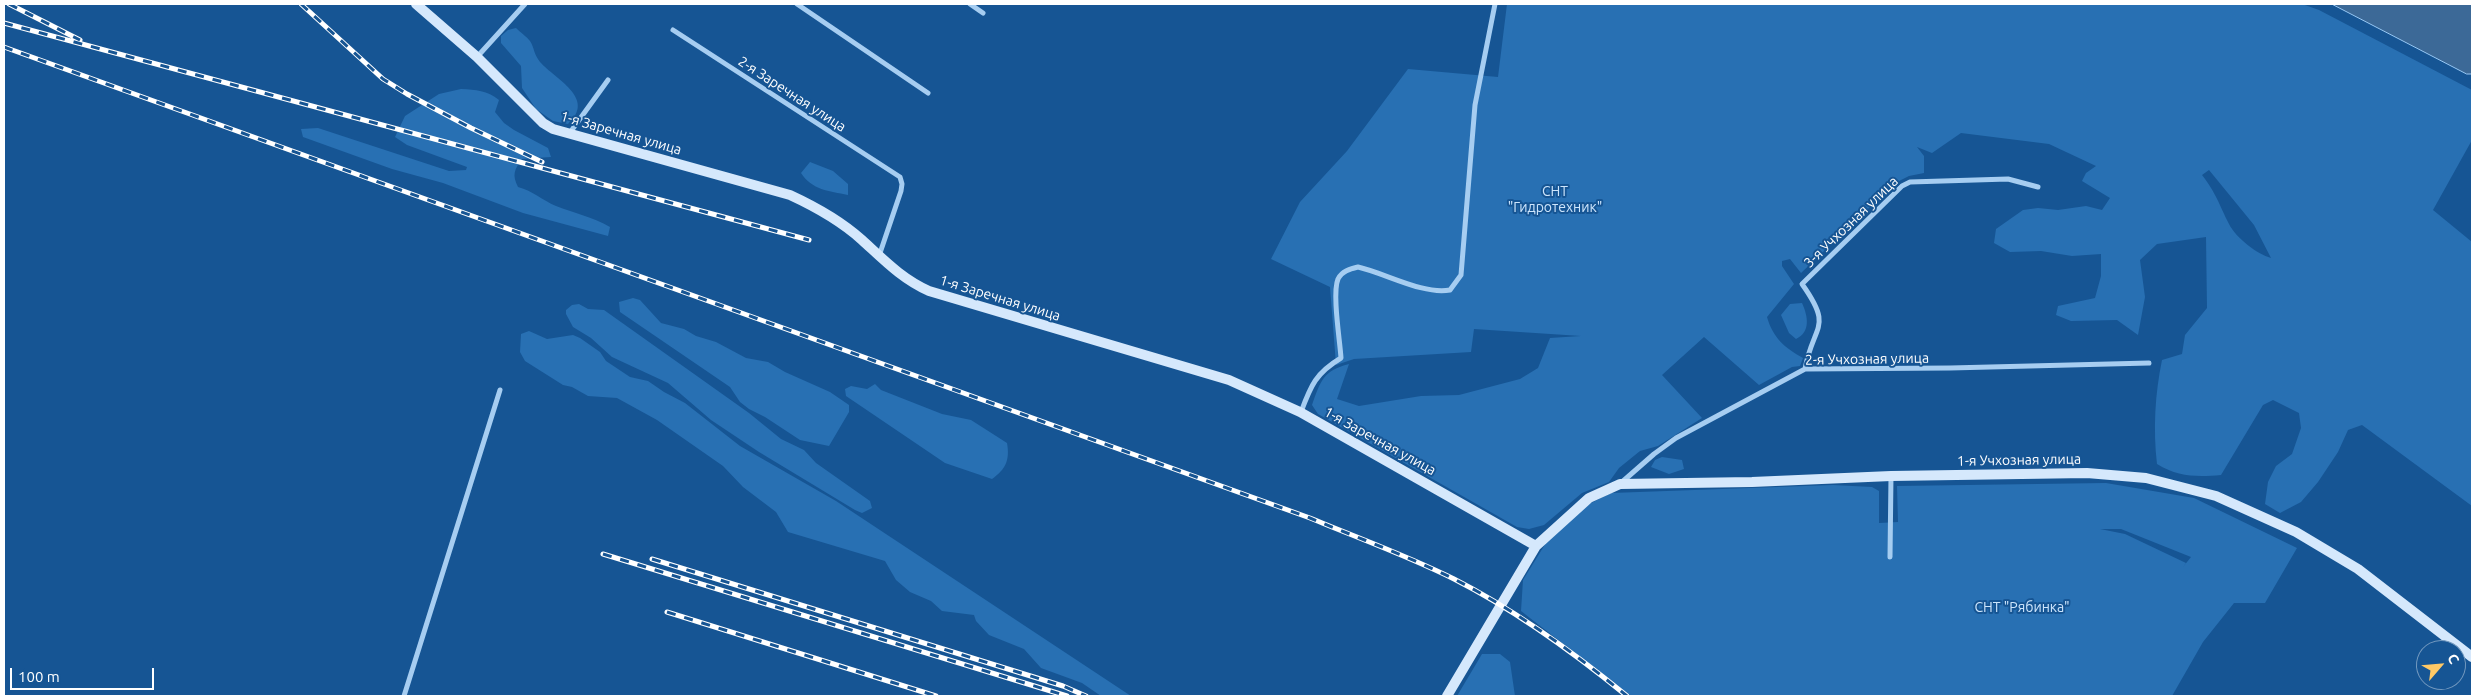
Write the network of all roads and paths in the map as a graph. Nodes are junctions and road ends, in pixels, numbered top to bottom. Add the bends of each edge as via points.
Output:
1 (416, 4) edge
2 (525, 4) edge
3 (797, 4) edge
4 (970, 4) edge
5 (1495, 4) edge
6 (983, 13) dead end
7 (673, 30) dead end
8 (477, 57) junction
9 (608, 80) dead end
10 (928, 93) dead end
11 (569, 135) junction
12 (2038, 187) dead end
13 (878, 256) junction
14 (2149, 363) dead end
15 (1805, 368) junction
16 (500, 390) dead end
17 (1300, 412) junction
18 (1891, 476) junction
19 (1620, 484) junction
20 (1536, 546) junction
21 (1890, 557) dead end
22 (2472, 658) edge
23 (404, 696) edge
24 (1447, 696) edge

1 - 8 street, 1-я Заречная улица
2 - 8 street
3 - 10 street
4 - 6 street
5 - 17 street via 1475,105 1462,275 1450,290 1443,291 1358,267 1343,273 1336,291 1341,358 1319,373
7 - 13 street, 2-я Заречная улица via 900,177 901,191
8 - 11 street, 1-я Заречная улица via 543,123
9 - 11 street
11 - 13 street, 1-я Заречная улица via 790,195 819,208
12 - 15 street, 3-я Учхозная улица via 2008,179 1910,182 1902,186 1802,284 1814,302 1820,324
13 - 17 street, 1-я Заречная улица via 896,273 929,291 1229,380
14 - 15 street, 2-я Учхозная улица
15 - 19 street, 2-я Учхозная улица via 1676,438
16 - 23 street
17 - 20 street, 1-я Заречная улица
18 - 19 street, 1-я Учхозная улица
18 - 21 street
18 - 22 street, 1-я Учхозная улица via 2087,473 2146,478 2216,496 2325,548 2398,599
19 - 20 street, 1-я Учхозная улица via 1589,498
20 - 24 street, 1-я Учхозная улица

